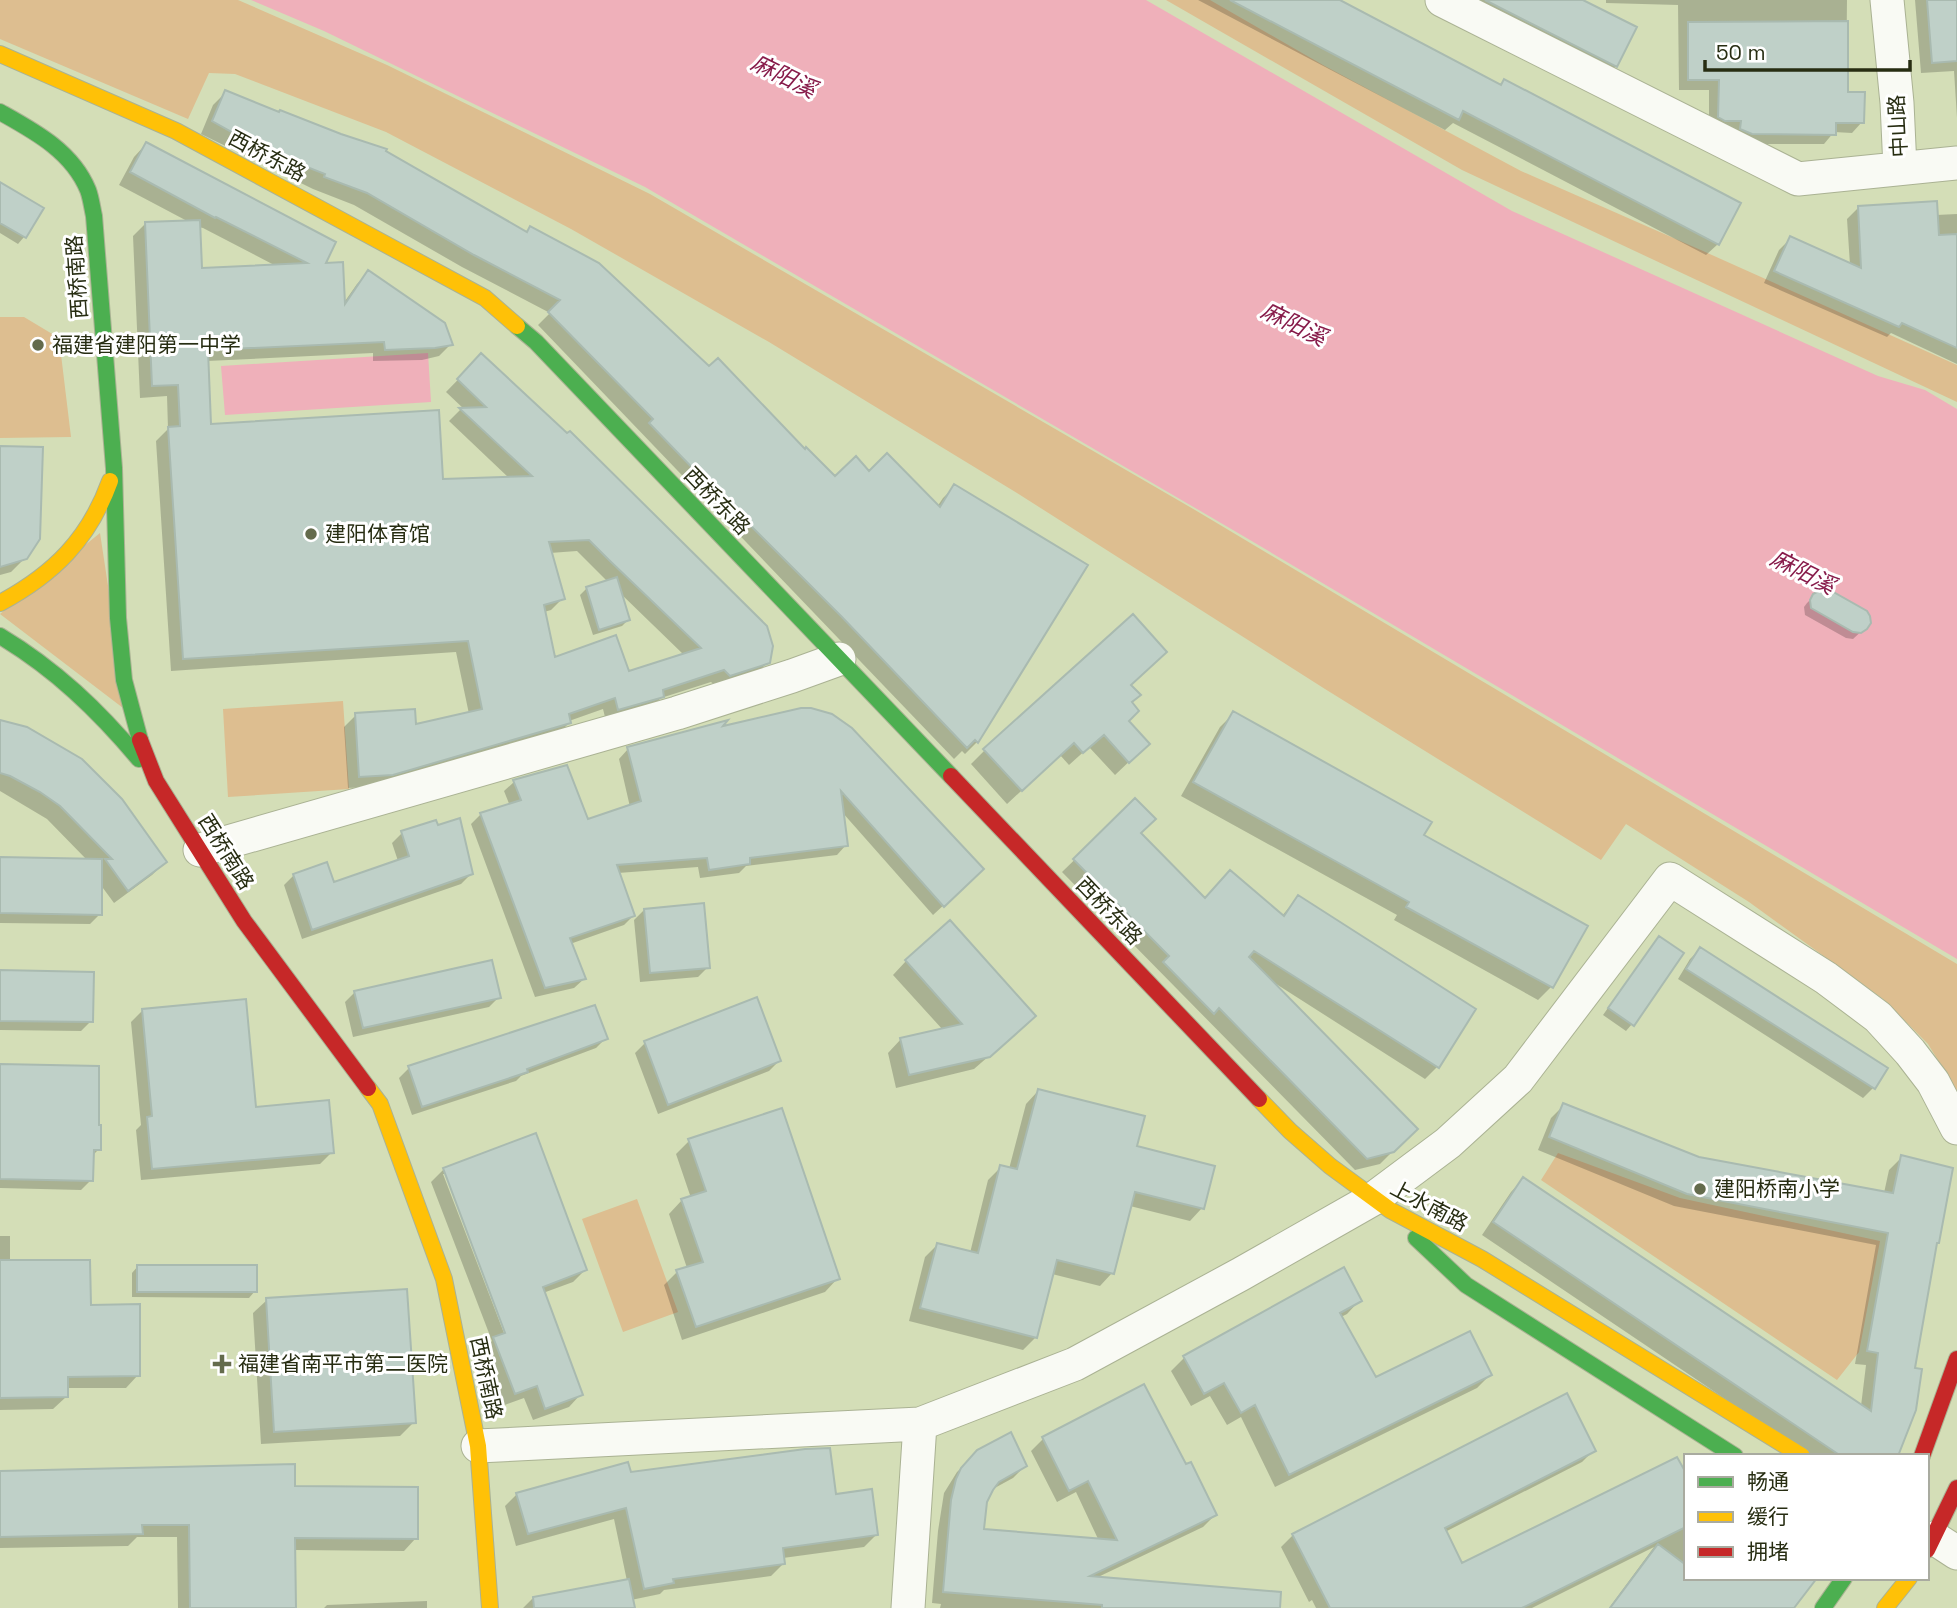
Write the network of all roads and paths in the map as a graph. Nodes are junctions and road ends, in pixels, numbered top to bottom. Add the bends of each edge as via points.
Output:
1 (1441, 0) edge
2 (1887, 0) edge
3 (0, 54) edge
4 (0, 112) edge
5 (1957, 163) edge
6 (1900, 168) junction
7 (114, 468) junction
8 (0, 603) edge
9 (0, 636) edge
10 (839, 659) junction
11 (156, 780) junction
12 (200, 850) junction
13 (1957, 1128) edge
14 (1373, 1199) junction
15 (1957, 1359) edge
16 (920, 1424) junction
17 (478, 1446) junction
18 (1732, 1454) edge
19 (1799, 1454) edge
20 (1923, 1454) edge
21 (1957, 1488) edge
22 (1936, 1543) edge
23 (1843, 1580) edge
24 (1907, 1580) edge
25 (490, 1608) edge
26 (908, 1608) edge
27 (1823, 1608) edge
28 (1885, 1608) edge

1 - 6 street via 1798,179
2 - 6 street, 中山路
3 - 10 main road, 西桥东路 via 176,131 485,298 537,342
4 - 7 main road, 西桥南路 via 46,138 73,165 88,189
5 - 6 street
7 - 8 main road via 105,498 75,547 22,592
7 - 11 main road, 西桥南路 via 124,680 136,731
9 - 11 main road via 46,664 71,687 109,723
10 - 12 street via 665,717
10 - 14 main road, 西桥东路 via 1290,1131
11 - 12 main road, 西桥南路
12 - 17 main road, 西桥南路 via 244,921 380,1104 444,1279
13 - 14 street via 1933,1082 1878,1017 1826,978 1670,879 1518,1079 1448,1143
14 - 16 street via 1075,1364
14 - 18 main road, 上水南路 via 1466,1285
14 - 19 main road, 上水南路 via 1482,1259
15 - 20 main road
16 - 17 street
16 - 26 street
17 - 25 main road, 西桥南路
21 - 22 main road
23 - 27 main road
24 - 28 main road

